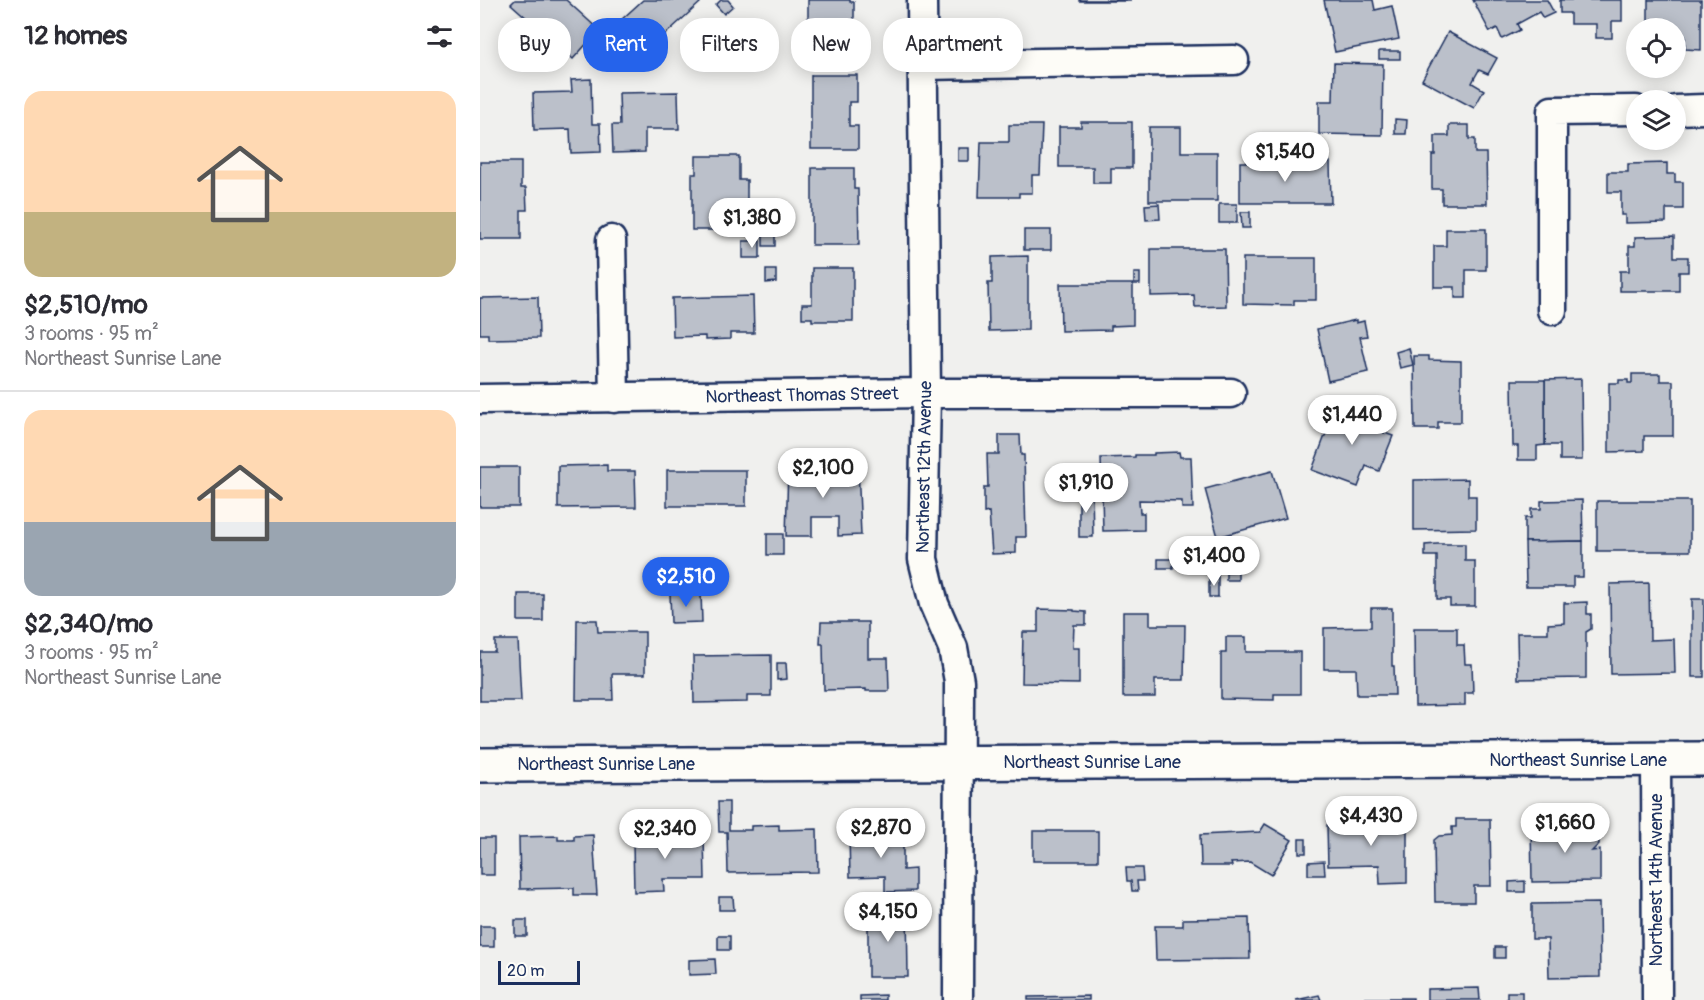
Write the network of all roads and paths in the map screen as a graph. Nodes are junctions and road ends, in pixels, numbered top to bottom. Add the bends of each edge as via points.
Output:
1 (922, 0) edge
2 (922, 18) edge
3 (1234, 60) dead end
4 (1023, 63) edge
5 (923, 72) edge
6 (1626, 110) edge
7 (1686, 110) edge
8 (1704, 110) edge
9 (611, 240) dead end
10 (1552, 310) dead end
11 (926, 393) junction
12 (1232, 393) dead end
13 (614, 398) junction
14 (480, 399) edge
15 (1704, 759) edge
16 (1656, 760) junction
17 (958, 763) junction
18 (480, 765) edge
19 (958, 1000) edge
20 (1657, 1000) edge

1 - 2 street, Northeast 12th Avenue
3 - 4 street
5 - 11 street, Northeast 12th Avenue
6 - 10 street via 1552,111
7 - 8 street
9 - 13 street
11 - 12 street, Northeast Thomas Street
11 - 13 street, Northeast Thomas Street
11 - 17 street, Northeast 12th Avenue via 923,559 934,604 953,648 959,681
13 - 14 street, Northeast Thomas Street
15 - 16 street, Northeast Sunrise Lane
16 - 17 street, Northeast Sunrise Lane
16 - 20 street, Northeast 14th Avenue
17 - 18 street, Northeast Sunrise Lane
17 - 19 street, Northeast 12th Avenue

